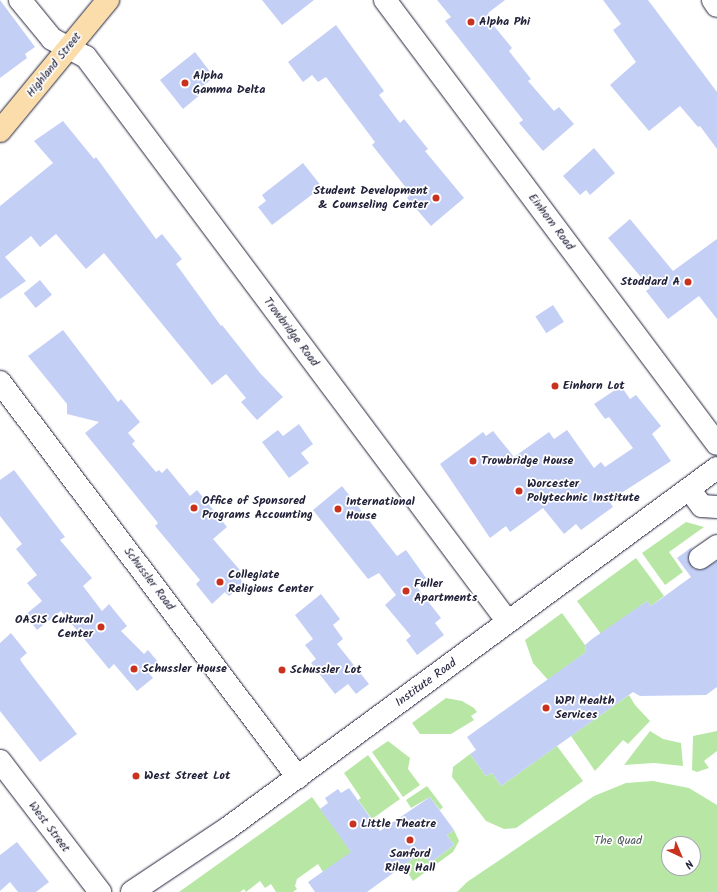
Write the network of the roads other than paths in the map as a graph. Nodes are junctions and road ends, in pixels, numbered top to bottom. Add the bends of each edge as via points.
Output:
1 (20, 0) edge
2 (108, 0) edge
3 (385, 0) edge
4 (713, 0) edge
5 (717, 6) edge
6 (68, 48) junction
7 (0, 131) edge
8 (0, 382) edge
9 (717, 444) edge
10 (717, 468) edge
11 (689, 489) junction
12 (717, 507) edge
13 (508, 622) junction
14 (0, 761) edge
15 (298, 777) junction
16 (100, 892) edge
17 (132, 892) edge

1 - 6 street, Trowbridge Road via 52,39
2 - 6 highway, Highland Street
3 - 9 street, Einhorn Road
4 - 5 street
6 - 7 highway, Highland Street
6 - 13 street, Trowbridge Road via 86,58
8 - 15 street, Schussler Road
10 - 11 street, Institute Road
11 - 12 street via 702,506
11 - 13 street, Institute Road
13 - 15 street, Institute Road
14 - 16 street, West Street
15 - 17 street, Institute Road via 228,828

